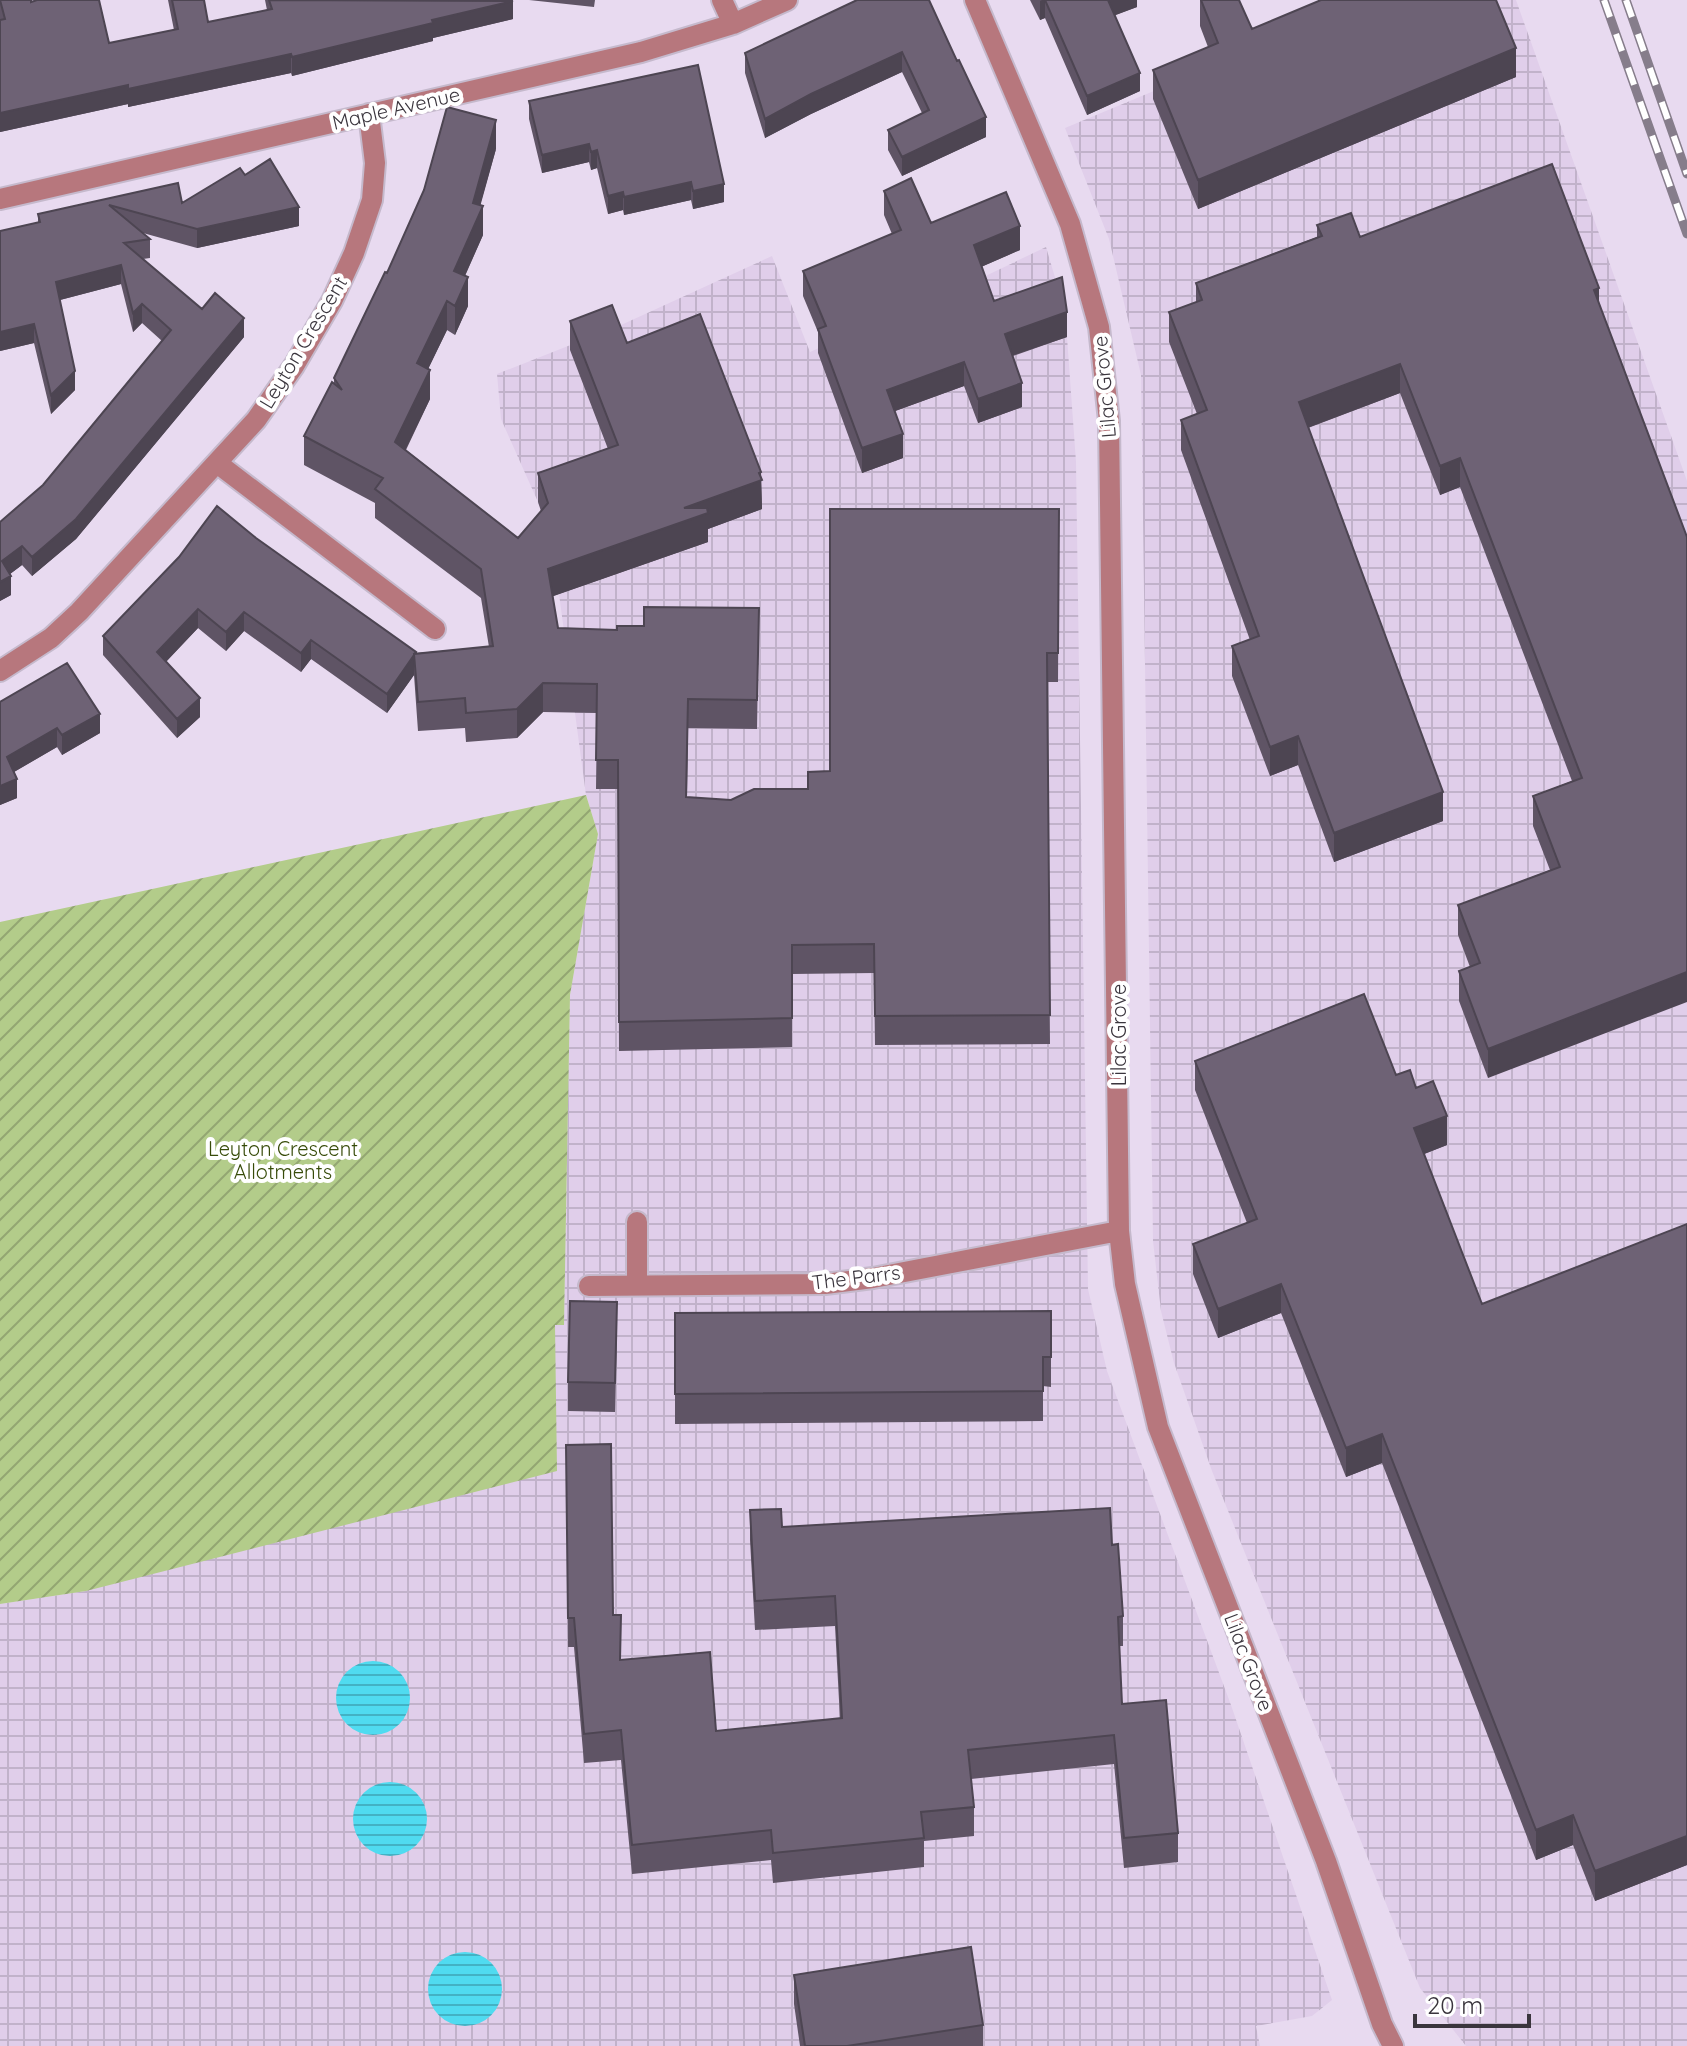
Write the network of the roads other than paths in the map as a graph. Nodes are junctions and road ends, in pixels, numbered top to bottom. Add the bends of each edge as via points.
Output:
1 (722, 0) edge
2 (787, 0) edge
3 (975, 0) edge
4 (733, 24) junction
5 (369, 114) junction
6 (0, 199) edge
7 (217, 463) junction
8 (435, 629) dead end
9 (0, 671) edge
10 (637, 1222) dead end
11 (1119, 1231) junction
12 (637, 1284) junction
13 (589, 1286) dead end
14 (1393, 2046) edge

1 - 4 street
2 - 4 street, Maple Avenue
3 - 11 street, Lilac Grove via 1070,224 1099,327 1109,421
4 - 5 street, Maple Avenue via 641,52
5 - 6 street, Maple Avenue
5 - 7 street, Leyton Crescent via 375,163 372,200 354,253 294,366
7 - 8 street
7 - 9 street, Leyton Crescent via 79,612 51,638
10 - 12 street
11 - 12 street, The Parrs via 825,1284
11 - 14 street, Lilac Grove via 1125,1284 1158,1427
12 - 13 street, The Parrs

